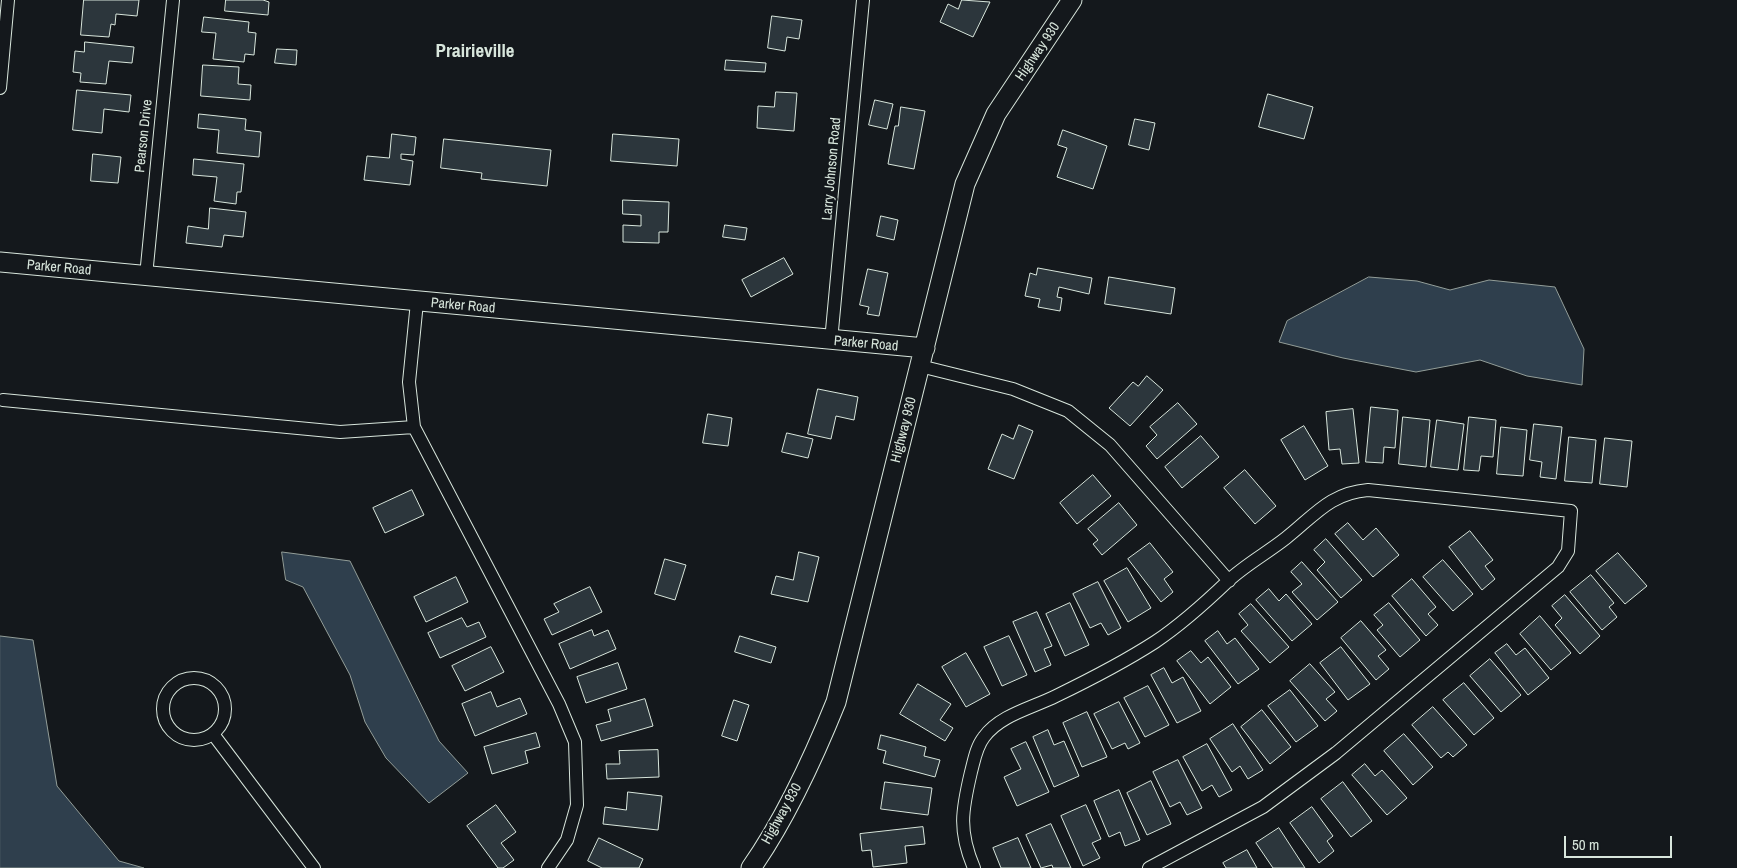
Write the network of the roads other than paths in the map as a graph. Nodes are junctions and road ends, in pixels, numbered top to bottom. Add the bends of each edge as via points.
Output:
1 (8, 0) edge
2 (173, 0) edge
3 (863, 0) edge
4 (1072, 0) edge
5 (0, 88) edge
6 (0, 262) edge
7 (146, 276) junction
8 (417, 302) junction
9 (831, 341) junction
10 (922, 357) junction
11 (3, 400) dead end
12 (414, 427) junction
13 (1229, 581) junction
14 (213, 734) junction
15 (314, 868) edge
16 (548, 868) edge
17 (750, 868) edge
18 (974, 868) edge
19 (1149, 868) edge

1 - 5 street
2 - 7 street, Pearson Drive
3 - 9 street, Larry Johnson Road
4 - 10 street, Highway 930 via 996,114 965,184
6 - 7 street, Parker Road
7 - 8 street, Parker Road
8 - 9 street, Parker Road
8 - 12 street via 409,382
9 - 10 street, Parker Road
10 - 13 street via 1068,411 1110,445
10 - 17 street, Highway 930 via 836,702 816,750 777,825
11 - 12 street via 340,432
12 - 16 street via 559,704 575,742 577,805 566,840
13 - 18 street via 1214,597 1155,642 1057,696 1005,720 984,737 973,762 963,806 963,838
13 - 19 street via 1325,505 1347,492 1368,490 1571,512 1568,551 1558,566 1329,759 1263,807
14 - 14 street via 224,717 224,701 217,688 198,678 178,682 165,698 164,718 168,727 184,739 204,739
14 - 15 street

